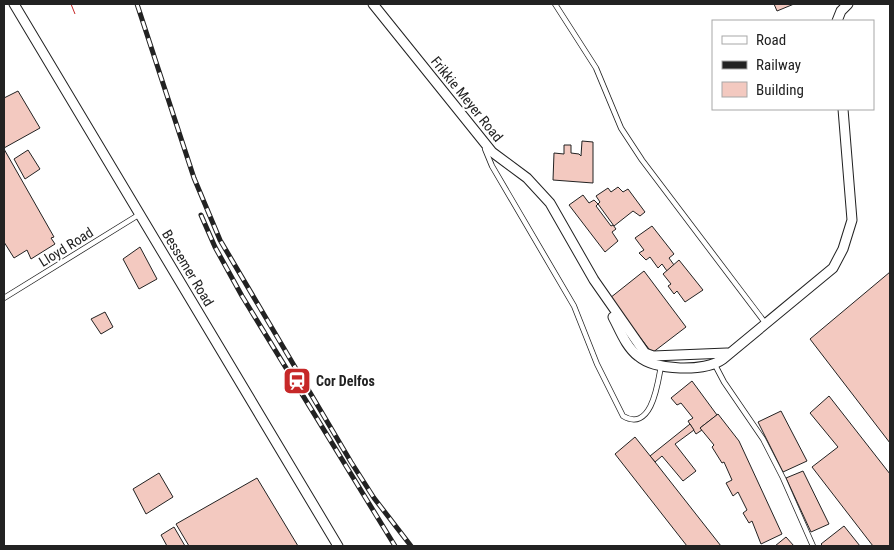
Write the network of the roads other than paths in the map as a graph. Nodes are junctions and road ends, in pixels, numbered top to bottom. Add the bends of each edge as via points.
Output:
1 (14, 4) edge
2 (373, 4) edge
3 (555, 4) edge
4 (848, 4) edge
5 (837, 20) edge
6 (843, 110) edge
7 (482, 141) junction
8 (140, 214) junction
9 (594, 280) junction
10 (4, 298) edge
11 (766, 324) junction
12 (727, 353) junction
13 (662, 354) junction
14 (713, 354) junction
15 (714, 364) junction
16 (661, 365) junction
17 (338, 546) edge
18 (813, 546) edge

1 - 8 street, Bessemer Road
2 - 7 street, Frikkie Meyer Road
3 - 11 lane via 596,68 621,128 642,160
4 - 5 street
6 - 11 street via 852,220 843,249 833,268
7 - 9 street, Frikkie Meyer Road via 499,159 534,185 550,203
7 - 16 lane via 492,166 574,306 597,364 623,416 631,419 649,410 656,396
8 - 10 lane, Lloyd Road
8 - 17 street, Bessemer Road
9 - 13 street via 645,353 653,356
9 - 16 street via 630,348 644,360
11 - 12 street
12 - 14 street
12 - 15 street
13 - 14 street
13 - 16 lane
14 - 15 lane
15 - 16 street via 693,367
15 - 18 lane via 767,447

